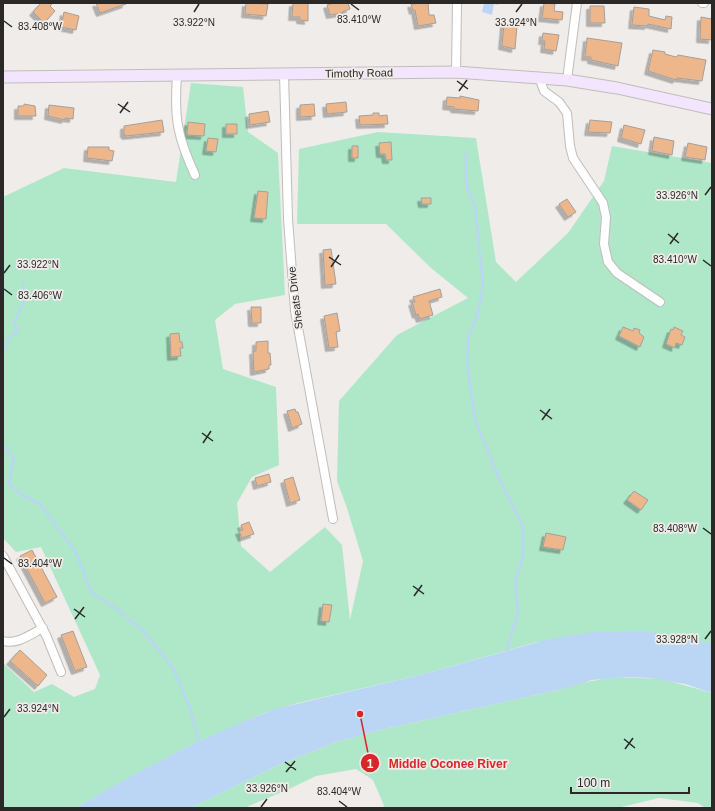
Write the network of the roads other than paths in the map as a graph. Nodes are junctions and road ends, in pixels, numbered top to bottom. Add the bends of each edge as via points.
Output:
1 (457, 3) edge
2 (577, 3) edge
3 (456, 72) junction
4 (284, 74) junction
5 (177, 75) junction
6 (3, 77) edge
7 (539, 77) junction
8 (568, 80) junction
9 (712, 108) edge
10 (195, 175) dead end
11 (660, 302) dead end
12 (333, 519) dead end
13 (3, 556) edge
14 (43, 628) junction
15 (3, 641) edge
16 (61, 672) dead end

1 - 3 street
2 - 8 street
3 - 4 main road, Timothy Road
3 - 7 main road, Timothy Road
4 - 5 main road, Timothy Road
4 - 12 street, Sheats Drive via 288,219 295,311
5 - 6 main road, Timothy Road
5 - 10 street via 177,122 182,146
7 - 8 main road, Timothy Road
7 - 11 street via 544,91 559,102 567,113 573,158 603,203 606,217 604,244 608,262 617,274
8 - 9 main road, Timothy Road
13 - 14 street
14 - 15 street via 16,641
14 - 16 street

